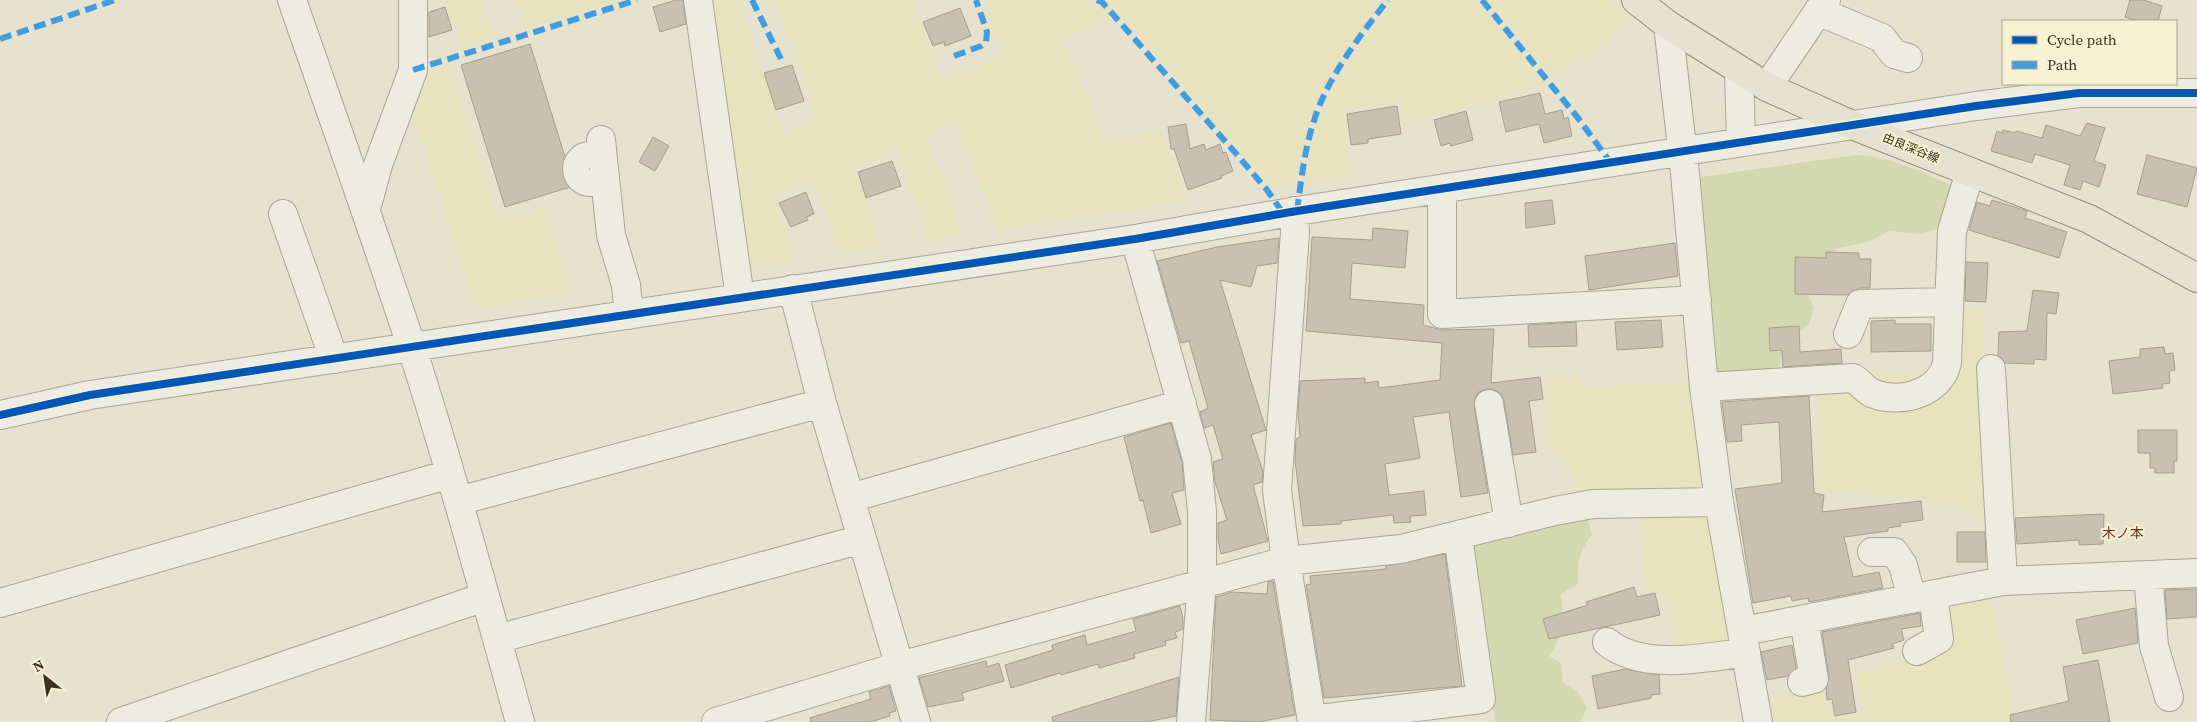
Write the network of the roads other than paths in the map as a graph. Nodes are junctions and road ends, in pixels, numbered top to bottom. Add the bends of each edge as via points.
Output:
1 (292, 0) edge
2 (412, 0) edge
3 (698, 0) edge
4 (1636, 0) edge
5 (1822, 6) edge
6 (1668, 25) junction
7 (1908, 58) dead end
8 (1739, 71) junction
9 (1767, 87) junction
10 (2197, 93) edge
11 (1852, 125) junction
12 (1741, 142) junction
13 (1682, 151) junction
14 (600, 164) dead end
15 (1970, 172) junction
16 (1442, 189) junction
17 (366, 209) junction
18 (1294, 212) junction
19 (283, 214) dead end
20 (1135, 239) junction
21 (2197, 278) edge
22 (793, 289) junction
23 (740, 298) junction
24 (1697, 300) junction
25 (1949, 302) junction
26 (629, 315) junction
27 (1848, 334) dead end
28 (411, 347) junction
29 (334, 359) junction
30 (1991, 369) dead end
31 (1704, 387) junction
32 (822, 403) junction
33 (1182, 404) junction
34 (1489, 404) dead end
35 (0, 415) edge
36 (450, 474) junction
37 (850, 498) junction
38 (458, 501) junction
39 (1720, 502) junction
40 (1509, 523) junction
41 (1458, 536) junction
42 (862, 539) junction
43 (1872, 552) dead end
44 (1286, 561) junction
45 (2197, 573) edge
46 (2148, 575) junction
47 (2003, 581) junction
48 (1202, 582) junction
49 (484, 597) junction
50 (1922, 597) junction
51 (0, 603) edge
52 (1804, 620) junction
53 (497, 639) junction
54 (1608, 642) dead end
55 (1744, 642) junction
56 (1917, 651) dead end
57 (900, 666) junction
58 (1802, 682) dead end
59 (2169, 697) dead end
60 (1312, 721) edge
61 (121, 722) edge
62 (520, 722) edge
63 (716, 722) edge
64 (916, 722) edge
65 (1191, 722) edge
66 (1758, 722) edge

1 - 17 street
2 - 17 street via 413,70 378,165
3 - 23 street
4 - 6 main road, 由良深谷線
5 - 7 street via 1882,38 1894,54
5 - 9 street
6 - 8 main road, 由良深谷線
6 - 13 street
8 - 9 main road, 由良深谷線
8 - 12 street
9 - 11 main road, 由良深谷線
10 - 11 street via 2079,92
11 - 12 street
11 - 15 main road, 由良深谷線
12 - 13 street
13 - 16 street
13 - 24 street
14 - 26 street via 611,235 626,285
15 - 21 main road, 由良深谷線 via 2089,219
15 - 25 street via 1952,231
16 - 18 street
16 - 24 street via 1442,314
17 - 28 street
18 - 20 street
18 - 44 street via 1277,490
19 - 29 street
20 - 22 street
20 - 33 street
22 - 23 street
22 - 32 street
23 - 26 street
24 - 31 street
25 - 27 street via 1860,304
25 - 31 street via 1945,370 1942,378 1920,393 1910,396 1876,395 1853,378
26 - 28 street
28 - 29 street
28 - 36 street
29 - 35 street via 90,395
30 - 47 street
31 - 39 street
32 - 37 street
32 - 38 street
33 - 37 street
33 - 48 street via 1197,459 1202,512
34 - 40 street
36 - 38 street
36 - 51 street
37 - 42 street
38 - 49 street
39 - 40 street via 1594,504
39 - 55 street
40 - 41 street
41 - 44 street via 1402,549
41 - 60 street via 1480,700
42 - 53 street
42 - 57 street
43 - 50 street via 1894,552
44 - 48 street
44 - 60 street
45 - 46 street
46 - 47 street
46 - 59 street via 2154,646
47 - 50 street
48 - 57 street
48 - 65 street
49 - 53 street
49 - 61 street
50 - 52 street
50 - 56 street via 1939,639
52 - 55 street
52 - 58 street via 1814,679
53 - 62 street
54 - 55 street via 1633,654 1666,660 1697,659
55 - 66 street
57 - 63 street
57 - 64 street

